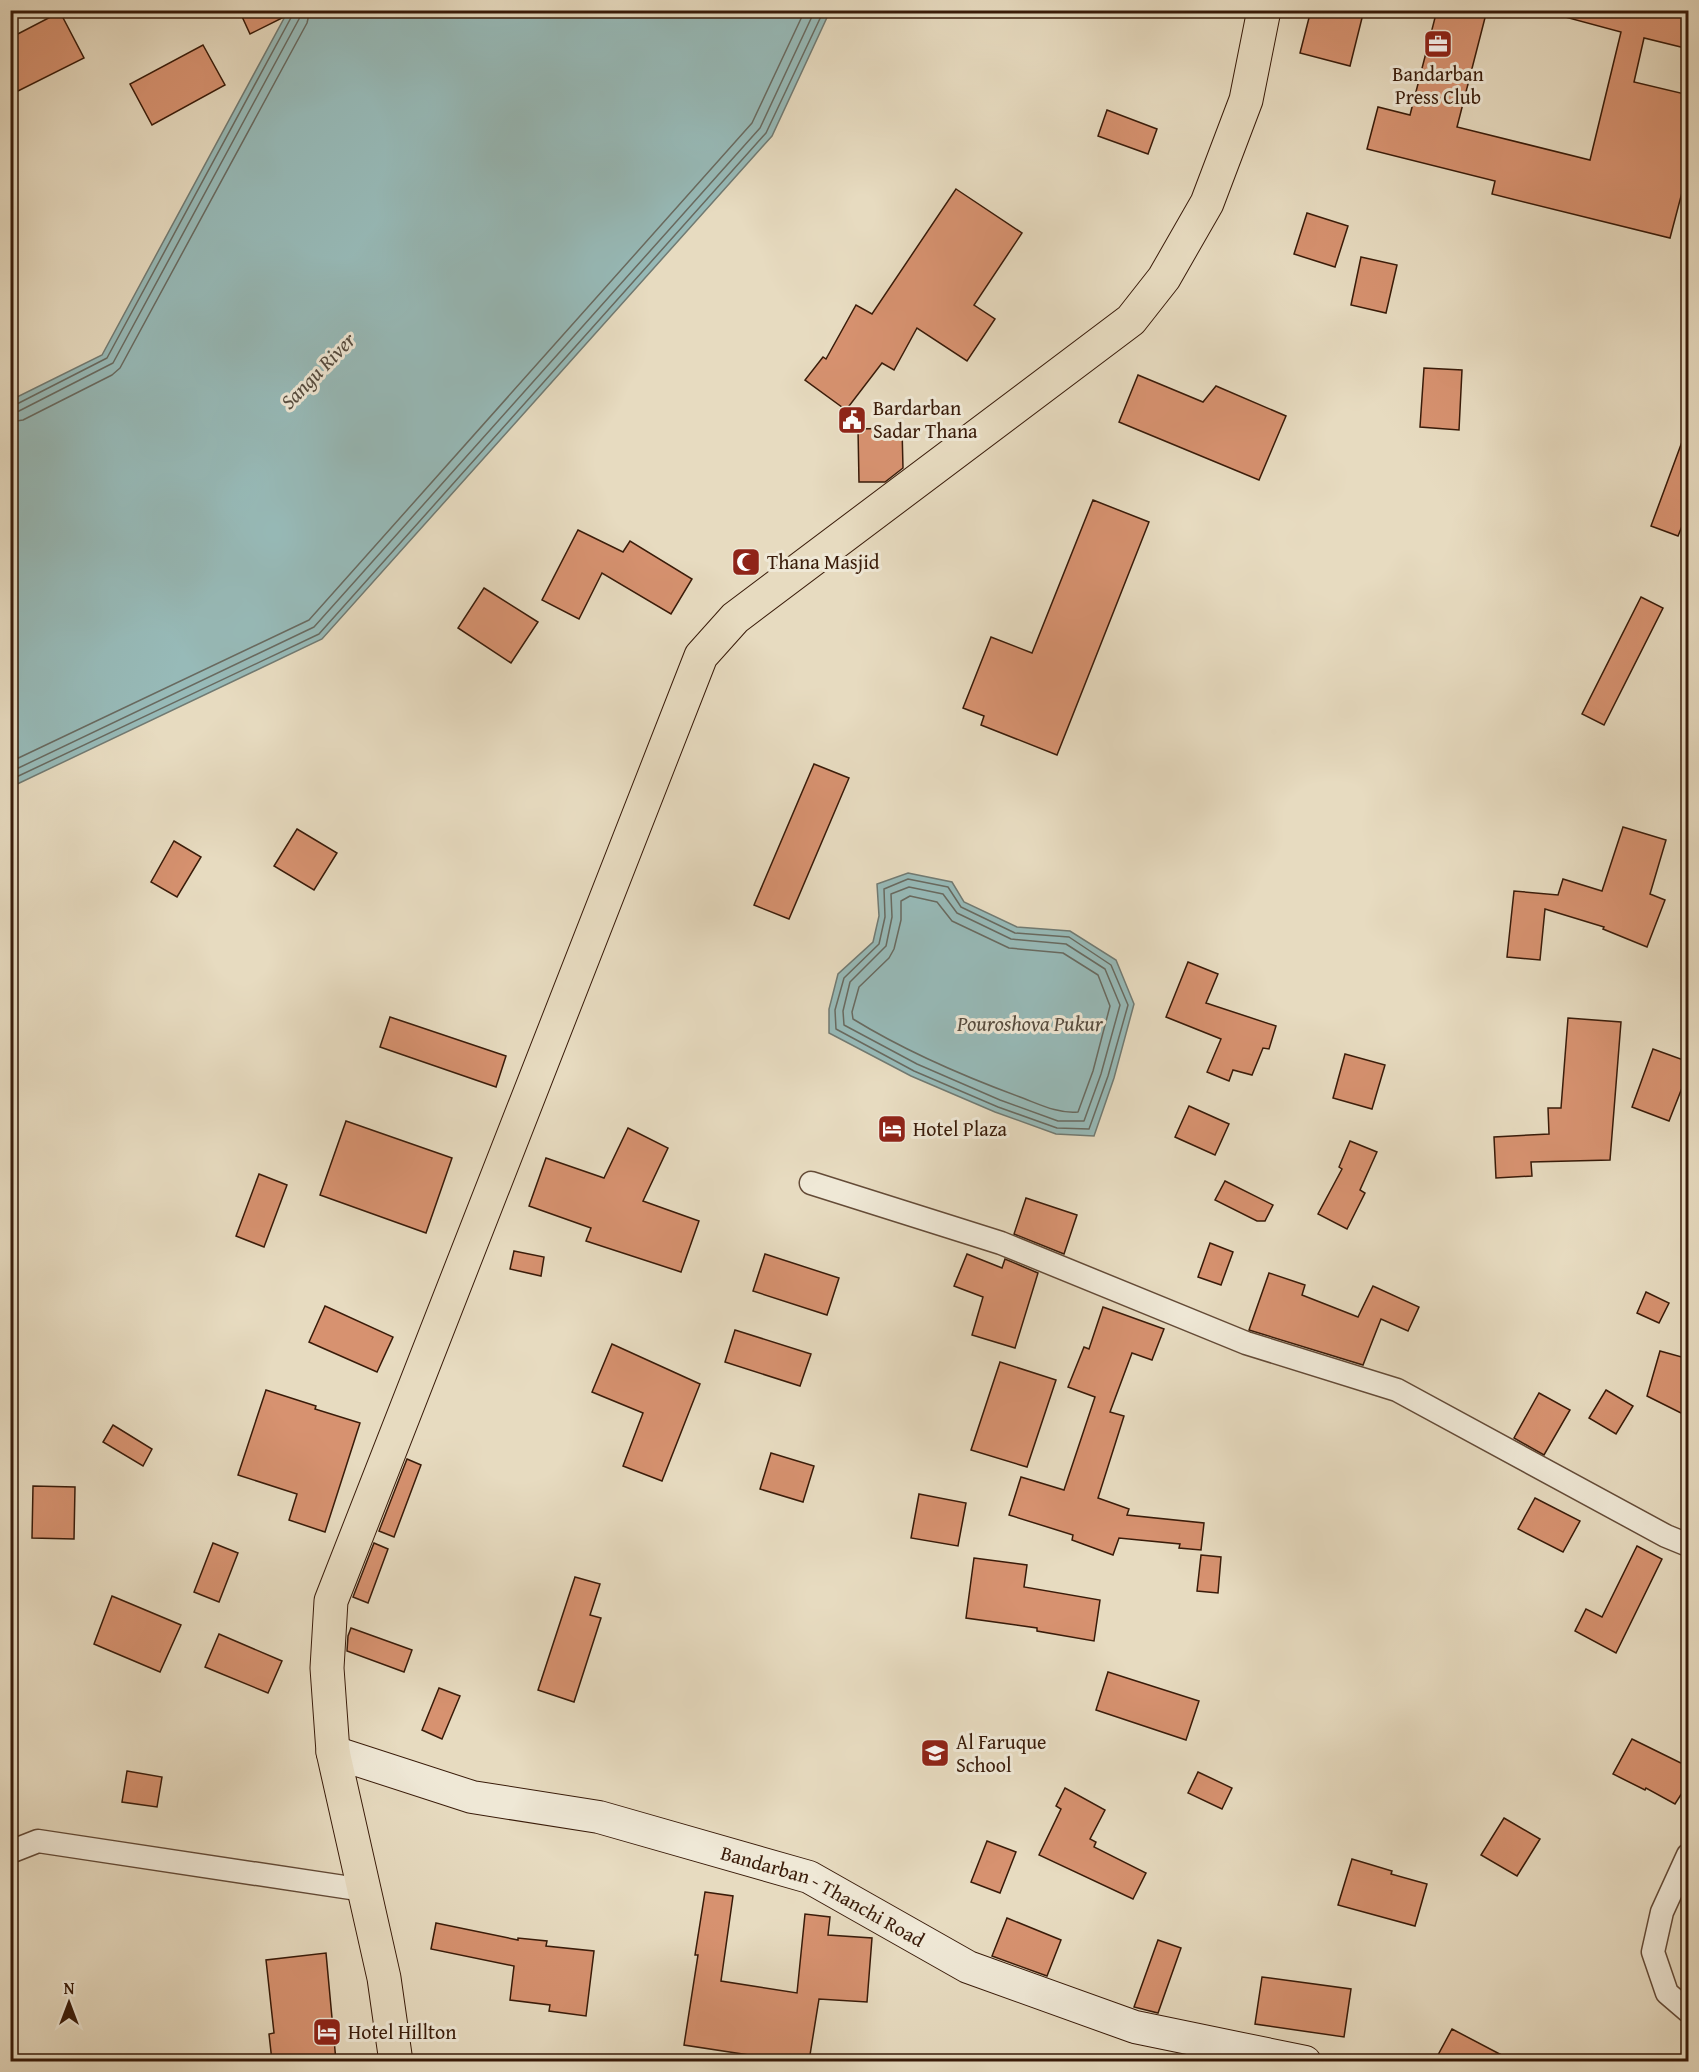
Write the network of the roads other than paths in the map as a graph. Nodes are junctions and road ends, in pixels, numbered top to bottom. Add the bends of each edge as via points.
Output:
1 (1264, 10) edge
2 (811, 1183) dead end
3 (1689, 1545) edge
4 (333, 1752) junction
5 (10, 1852) edge
6 (1689, 1855) edge
7 (364, 1890) junction
8 (1689, 2011) edge
9 (396, 2061) edge
10 (1305, 2061) edge

1 - 4 main road via 1246,100 1207,203 1164,278 1131,320 735,618 701,656 331,1601 327,1668
2 - 3 street via 1001,1243 1246,1343 1397,1390
4 - 7 main road
4 - 10 main road, Bandarban - Thanchi Road via 472,1797 599,1817 809,1877 968,1967 1135,2026
5 - 7 street via 38,1841
6 - 8 street via 1662,1912 1653,1952 1667,1994
7 - 9 main road via 384,1978

